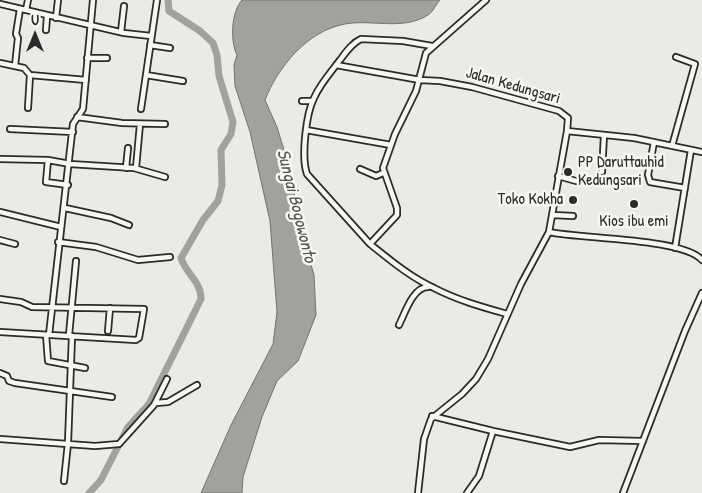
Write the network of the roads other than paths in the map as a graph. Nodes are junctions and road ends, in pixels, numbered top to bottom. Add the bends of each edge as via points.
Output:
1 (28, 0) edge
2 (58, 0) edge
3 (93, 0) edge
4 (157, 0) edge
5 (486, 0) edge
6 (0, 4) edge
7 (124, 6) dead end
8 (20, 9) junction
9 (26, 10) junction
10 (47, 16) junction
11 (56, 18) junction
12 (91, 23) junction
13 (46, 30) dead end
14 (120, 32) junction
15 (151, 36) junction
16 (150, 45) junction
17 (432, 46) junction
18 (170, 48) dead end
19 (676, 57) dead end
20 (87, 58) junction
21 (107, 58) dead end
22 (0, 63) edge
23 (336, 65) junction
24 (15, 66) junction
25 (30, 75) junction
26 (146, 75) junction
27 (86, 80) junction
28 (420, 80) junction
29 (183, 81) dead end
30 (302, 101) dead end
31 (312, 101) junction
32 (28, 108) dead end
33 (141, 109) dead end
34 (77, 117) junction
35 (140, 124) junction
36 (165, 124) dead end
37 (10, 129) dead end
38 (306, 130) junction
39 (567, 131) junction
40 (73, 132) junction
41 (604, 135) junction
42 (654, 142) junction
43 (391, 145) junction
44 (672, 146) junction
45 (128, 148) dead end
46 (691, 150) junction
47 (702, 152) edge
48 (0, 159) edge
49 (48, 160) junction
50 (70, 164) junction
51 (126, 168) junction
52 (136, 168) junction
53 (360, 169) dead end
54 (383, 172) junction
55 (602, 172) dead end
56 (558, 176) junction
57 (165, 177) dead end
58 (576, 181) dead end
59 (68, 185) junction
60 (685, 188) junction
61 (65, 208) junction
62 (0, 212) edge
63 (553, 215) junction
64 (573, 216) dead end
65 (129, 225) dead end
66 (61, 227) junction
67 (549, 232) junction
68 (0, 240) edge
69 (58, 242) junction
70 (15, 244) dead end
71 (370, 244) junction
72 (676, 248) junction
73 (170, 258) dead end
74 (702, 260) edge
75 (76, 261) dead end
76 (432, 288) junction
77 (702, 293) edge
78 (0, 299) edge
79 (52, 308) junction
80 (110, 308) junction
81 (72, 309) junction
82 (507, 314) junction
83 (399, 325) dead end
84 (108, 330) dead end
85 (0, 332) edge
86 (48, 335) junction
87 (71, 336) junction
88 (71, 366) junction
89 (85, 368) dead end
90 (0, 373) edge
91 (167, 380) dead end
92 (197, 384) dead end
93 (70, 390) junction
94 (112, 397) dead end
95 (156, 403) junction
96 (432, 416) junction
97 (493, 432) junction
98 (0, 439) edge
99 (643, 441) junction
100 (68, 444) junction
101 (64, 481) dead end
102 (418, 493) edge
103 (467, 493) edge
104 (624, 493) edge

1 - 9 street
2 - 11 street
3 - 12 street
4 - 15 street
5 - 17 street
6 - 8 street
7 - 14 street
8 - 9 street
8 - 24 street
9 - 10 street
10 - 11 street
10 - 13 street
11 - 12 street
12 - 14 street
12 - 20 street
14 - 15 street
15 - 16 street
16 - 18 street
16 - 26 street
17 - 23 street via 361,39
17 - 28 street via 426,53
19 - 44 street via 695,64
20 - 21 street
20 - 27 street
22 - 24 street
23 - 28 street
23 - 31 street
24 - 25 street via 24,68
25 - 27 street
25 - 32 street
26 - 29 street
26 - 33 street
27 - 34 street via 83,109
28 - 39 street, Jalan Kedungsari via 472,87 559,111 568,118
28 - 43 street
30 - 31 street
31 - 38 street
34 - 35 street
34 - 40 street
35 - 36 street
35 - 52 street
37 - 40 street
38 - 43 street
38 - 71 street via 304,162 307,174
39 - 41 street, Jalan Kedungsari
39 - 56 street
40 - 50 street
41 - 42 street, Jalan Kedungsari
41 - 55 street
42 - 44 street, Jalan Kedungsari
42 - 60 street via 648,175 650,182
43 - 54 street
44 - 46 street, Jalan Kedungsari
45 - 51 street
46 - 47 street, Jalan Kedungsari
46 - 60 street
48 - 49 street
49 - 50 street
49 - 59 street via 46,182
50 - 51 street
50 - 59 street
51 - 52 street
52 - 57 street
53 - 54 street via 377,176
54 - 71 street via 398,211
56 - 58 street
56 - 63 street
59 - 61 street
60 - 72 street
61 - 65 street
61 - 66 street
62 - 66 street
63 - 64 street
63 - 67 street
66 - 69 street
67 - 72 street
67 - 82 street
68 - 70 street
69 - 73 street via 96,246 138,260
69 - 79 street
71 - 76 street
72 - 74 street
75 - 81 street
76 - 82 street via 476,306
76 - 83 street via 425,286 419,289
77 - 99 street
78 - 79 street via 21,302 32,308
79 - 81 street
79 - 86 street
80 - 81 street
80 - 84 street
80 - 87 street via 144,309 138,340
81 - 87 street
82 - 96 street via 476,379
85 - 86 street
86 - 87 street
86 - 88 street via 48,361
87 - 88 street
88 - 89 street
88 - 93 street
90 - 93 street via 7,376 9,382
91 - 95 street
92 - 95 street via 168,402
93 - 94 street
93 - 100 street
95 - 100 street via 116,444
96 - 97 street
96 - 102 street via 424,439
97 - 99 street via 570,447 599,440
97 - 103 street via 479,476
98 - 100 street
99 - 104 street
100 - 101 street

